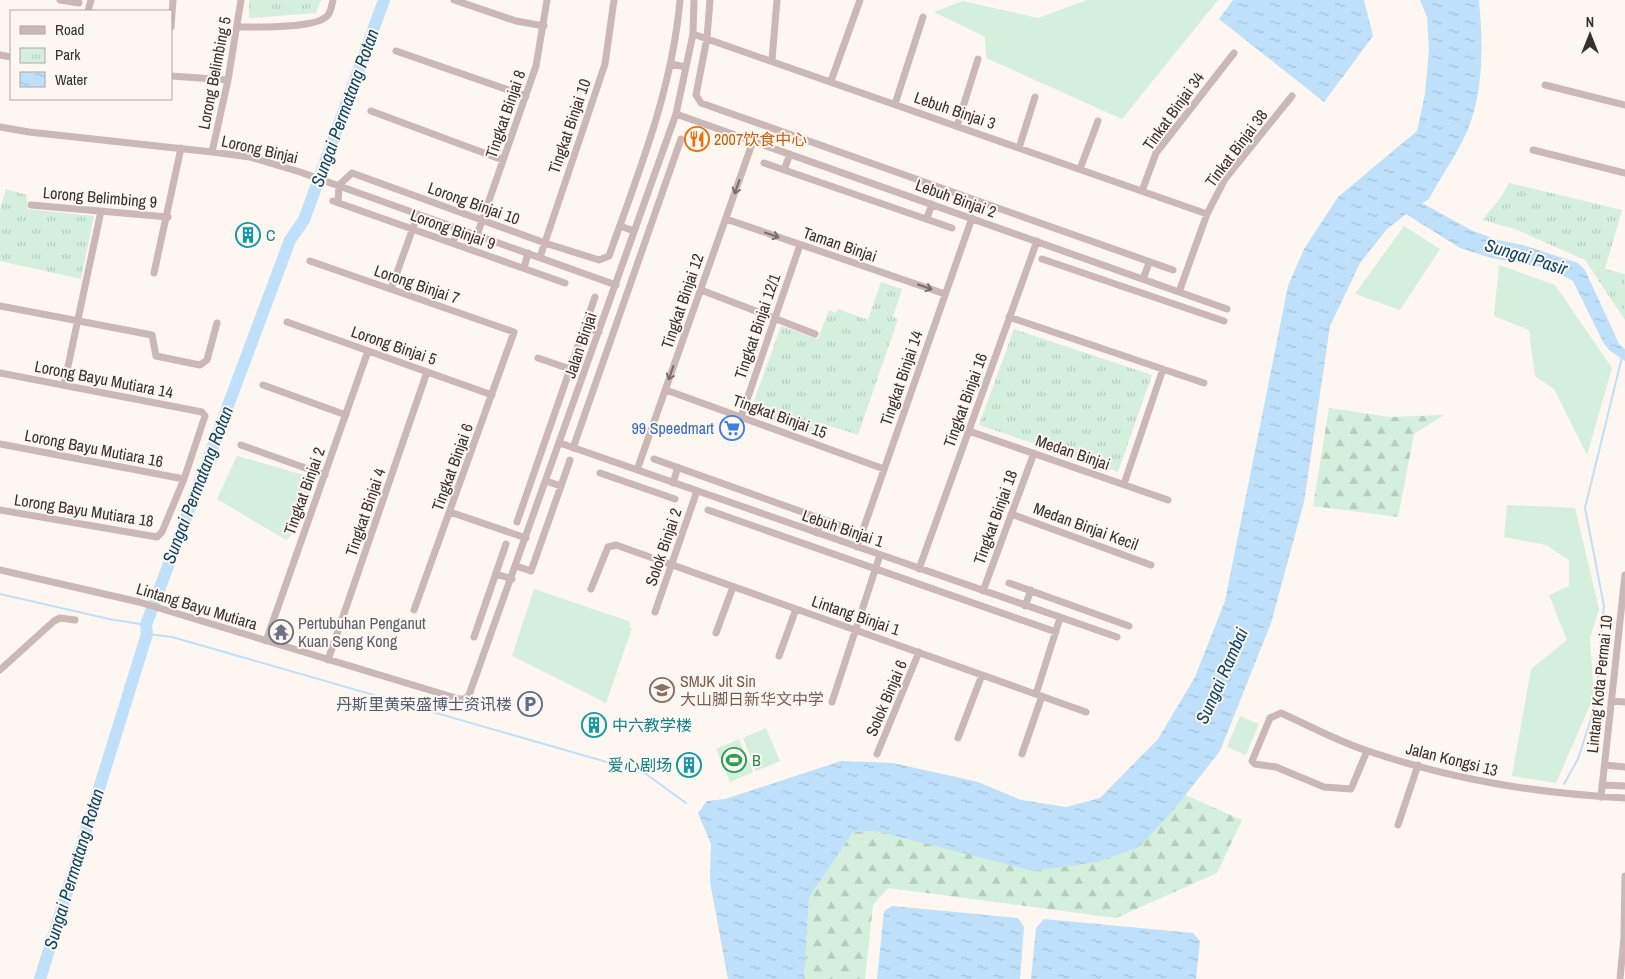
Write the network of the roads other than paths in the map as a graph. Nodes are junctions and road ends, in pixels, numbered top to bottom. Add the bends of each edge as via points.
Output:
1 (60, 0) edge
2 (173, 0) edge
3 (241, 0) edge
4 (333, 0) edge
5 (454, 0) edge
6 (547, 0) edge
7 (614, 0) edge
8 (680, 0) edge
9 (694, 0) edge
10 (710, 0) edge
11 (776, 0) edge
12 (860, 0) edge
13 (79, 3) dead end
14 (172, 14) edge
15 (923, 17) dead end
16 (544, 26) junction
17 (238, 27) junction
18 (693, 34) junction
19 (707, 38) junction
20 (396, 51) dead end
21 (1234, 52) dead end
22 (978, 59) dead end
23 (772, 60) junction
24 (671, 64) junction
25 (686, 67) junction
26 (172, 76) edge
27 (228, 80) junction
28 (831, 81) junction
29 (1545, 85) dead end
30 (526, 96) junction
31 (1292, 96) dead end
32 (1035, 97) dead end
33 (895, 104) junction
34 (1625, 104) edge
35 (371, 111) dead end
36 (676, 114) junction
37 (1098, 121) dead end
38 (957, 126) junction
39 (0, 127) edge
40 (681, 139) dead end
41 (753, 141) junction
42 (181, 148) junction
43 (1019, 148) junction
44 (1533, 150) dead end
45 (212, 152) junction
46 (661, 154) junction
47 (790, 154) junction
48 (674, 158) junction
49 (503, 160) junction
50 (764, 163) dead end
51 (1080, 169) junction
52 (784, 170) junction
53 (1625, 172) edge
54 (335, 184) junction
55 (1142, 191) junction
56 (932, 204) junction
57 (31, 205) dead end
58 (101, 211) junction
59 (418, 214) junction
60 (1207, 214) junction
61 (168, 217) junction
62 (927, 218) junction
63 (972, 218) junction
64 (726, 219) junction
65 (481, 221) junction
66 (620, 226) junction
67 (458, 228) junction
68 (952, 228) dead end
69 (412, 229) junction
70 (634, 231) junction
71 (477, 235) junction
72 (1036, 241) junction
73 (453, 243) junction
74 (545, 243) junction
75 (800, 245) junction
76 (528, 253) junction
77 (540, 257) junction
78 (1042, 259) dead end
79 (310, 261) dead end
80 (1149, 263) junction
81 (524, 268) junction
82 (1173, 270) dead end
83 (154, 274) dead end
84 (1143, 279) junction
85 (565, 283) dead end
86 (616, 284) junction
87 (391, 289) junction
88 (700, 290) junction
89 (1179, 292) junction
90 (945, 294) junction
91 (595, 297) dead end
92 (0, 306) edge
93 (1226, 308) dead end
94 (1009, 317) junction
95 (774, 319) junction
96 (76, 320) junction
97 (1224, 321) dead end
98 (287, 322) dead end
99 (217, 323) dead end
100 (584, 328) junction
101 (514, 332) joint
102 (599, 332) junction
103 (815, 334) dead end
104 (368, 351) junction
105 (538, 358) dead end
106 (570, 369) junction
107 (1163, 369) junction
108 (427, 372) junction
109 (0, 373) edge
110 (1204, 383) dead end
111 (64, 385) junction
112 (264, 385) dead end
113 (579, 388) junction
114 (666, 390) junction
115 (592, 392) junction
116 (492, 395) junction
117 (346, 415) junction
118 (741, 417) junction
119 (969, 431) junction
120 (560, 443) junction
121 (0, 444) edge
122 (241, 445) dead end
123 (573, 448) junction
124 (1034, 453) junction
125 (654, 459) dead end
126 (570, 460) dead end
127 (678, 467) junction
128 (884, 469) junction
129 (637, 470) junction
130 (600, 473) dead end
131 (325, 475) junction
132 (184, 479) junction
133 (664, 480) junction
134 (546, 481) junction
135 (672, 482) junction
136 (1124, 484) junction
137 (561, 486) junction
138 (528, 490) junction
139 (697, 491) junction
140 (659, 494) junction
141 (542, 495) junction
142 (675, 499) dead end
143 (1168, 500) dead end
144 (0, 510) edge
145 (708, 510) dead end
146 (450, 512) junction
147 (1011, 514) junction
148 (822, 519) junction
149 (517, 522) dead end
150 (847, 528) dead end
151 (817, 533) junction
152 (526, 538) junction
153 (506, 544) dead end
154 (857, 547) junction
155 (880, 555) junction
156 (671, 565) junction
157 (1151, 565) dead end
158 (516, 566) junction
159 (876, 568) junction
160 (919, 569) junction
161 (0, 570) edge
162 (496, 574) junction
163 (1625, 575) edge
164 (512, 579) junction
165 (1009, 583) dead end
166 (733, 587) junction
167 (591, 589) dead end
168 (1031, 590) junction
169 (983, 591) junction
170 (1025, 606) junction
171 (796, 609) junction
172 (414, 610) dead end
173 (655, 612) dead end
174 (1060, 618) junction
175 (75, 620) dead end
176 (1129, 626) dead end
177 (856, 630) junction
178 (1056, 632) junction
179 (716, 634) dead end
180 (474, 637) dead end
181 (1117, 638) dead end
182 (266, 641) junction
183 (919, 652) junction
184 (779, 656) dead end
185 (328, 660) junction
186 (0, 670) edge
187 (982, 675) junction
188 (469, 694) joint
189 (1039, 695) junction
190 (1610, 701) junction
191 (832, 702) dead end
192 (1625, 702) edge
193 (1086, 712) dead end
194 (958, 738) dead end
195 (1367, 751) junction
196 (877, 754) dead end
197 (1022, 754) dead end
198 (1605, 765) junction
199 (1418, 766) junction
200 (1625, 767) edge
201 (1602, 785) junction
202 (1625, 786) edge
203 (1601, 797) junction
204 (1625, 798) edge
205 (1398, 825) dead end
206 (1625, 876) edge
207 (1624, 937) edge
208 (1620, 979) edge

1 - 13 street
2 - 14 street
3 - 17 street, Lorong Belimbing 5
4 - 17 street via 328,16 320,21
5 - 16 street via 516,21
6 - 16 street, Tingkat Binjai 8
7 - 74 street, Tingkat Binjai 10 via 605,64
8 - 24 street
9 - 18 street, Jalan Binjai
10 - 19 street
11 - 23 street
12 - 28 street
15 - 33 street
16 - 30 street, Tingkat Binjai 8
17 - 27 street, Lorong Belimbing 5
18 - 19 street, Lebuh Binjai 3
18 - 25 street, Jalan Binjai
19 - 23 street, Lebuh Binjai 3
19 - 80 street, Lebuh Binjai 2 via 696,95 701,103
20 - 30 street
21 - 55 street, Tinkat Binjai 34 via 1156,152
22 - 38 street
23 - 28 street, Lebuh Binjai 3
24 - 25 street
24 - 66 street via 663,102
25 - 36 street, Jalan Binjai
26 - 27 street
27 - 45 street, Lorong Belimbing 5
28 - 33 street, Lebuh Binjai 3
29 - 34 street
30 - 49 street, Tingkat Binjai 8
31 - 60 street, Tinkat Binjai 38 via 1226,179
32 - 43 street
33 - 38 street, Lebuh Binjai 3
35 - 49 street
36 - 41 street, Lebuh Binjai 2
36 - 46 street, Jalan Binjai
37 - 51 street
38 - 43 street, Lebuh Binjai 3
39 - 42 street, Lorong Binjai
40 - 48 street
41 - 47 street, Lebuh Binjai 2
41 -> 64 street, Tingkat Binjai 12
42 - 45 street, Lorong Binjai
42 - 61 street
43 - 51 street, Lebuh Binjai 3
44 - 53 street
45 - 54 street, Lorong Binjai via 250,157
46 - 48 street
46 - 70 street, Jalan Binjai
47 - 52 street
47 - 56 street, Lebuh Binjai 2
48 - 115 street
49 - 65 street, Tingkat Binjai 8
50 - 52 street
51 - 55 street, Lebuh Binjai 3
52 - 62 street
54 - 59 street, Lorong Binjai
54 - 65 street, Lorong Binjai 10 via 352,173
54 - 69 street, Lorong Binjai 9 via 335,201
55 - 60 street, Lebuh Binjai 3
56 - 62 street
56 - 63 street, Lebuh Binjai 2
57 - 58 street, Lorong Belimbing 9
58 - 61 street, Lorong Belimbing 9
58 - 96 street
59 - 67 street, Lorong Binjai
59 - 69 street
60 - 89 street, Tinkat Binjai 38
61 - 83 street
62 - 68 street
63 - 72 street, Lebuh Binjai 2
63 - 90 street, Tingkat Binjai 14
64 -> 75 street, Taman Binjai
64 - 88 street, Tingkat Binjai 12
65 - 71 street, Tingkat Binjai 8
65 - 74 street, Lorong Binjai 10
66 - 70 street
66 - 74 street, Lorong Binjai 10 via 609,256 604,259
67 - 71 street, Lorong Binjai
67 - 73 street
69 - 73 street, Lorong Binjai 9
69 - 87 street
70 - 86 street, Jalan Binjai
71 - 76 street, Lorong Binjai
72 - 84 street, Lebuh Binjai 2
72 - 94 street, Tingkat Binjai 16
73 - 81 street, Lorong Binjai 9
74 - 77 street, Tingkat Binjai 10
75 -> 90 street, Taman Binjai
75 - 95 street, Tingkat Binjai 12/1
76 - 77 street, Lorong Binjai
76 - 81 street
77 - 86 street, Lorong Binjai
78 - 97 street
79 - 87 street, Lorong Binjai 7
80 - 82 street, Lebuh Binjai 2
80 - 84 street
81 - 85 street, Lorong Binjai 9
84 - 89 street, Lebuh Binjai 2
86 - 102 street, Jalan Binjai
87 - 101 street, Lorong Binjai 7
88 - 95 street
88 -> 114 street, Tingkat Binjai 12
89 - 93 street, Lebuh Binjai 2
90 - 128 street, Tingkat Binjai 14
91 - 100 street
92 - 96 street
94 - 107 street
94 - 119 street, Tingkat Binjai 16
95 - 103 street
95 - 118 street, Tingkat Binjai 12/1
96 - 99 street via 152,335 156,356 200,365 207,360
96 - 111 street
98 - 104 street, Lorong Binjai 5
100 - 102 street
100 - 106 street
101 - 116 street, Tingkat Binjai 6
102 - 113 street, Jalan Binjai
104 - 108 street, Lorong Binjai 5
104 - 117 street, Tingkat Binjai 2
105 - 106 street
106 - 138 street
107 - 110 street
107 - 136 street
108 - 116 street, Lorong Binjai 5
108 - 185 street, Tingkat Binjai 4
109 - 111 street, Lorong Bayu Mutiara 14
111 - 132 street, Lorong Bayu Mutiara 14 via 202,412 205,419
112 - 117 street
113 - 115 street
113 - 120 street, Jalan Binjai
114 - 118 street, Tingkat Binjai 15
114 - 129 street, Tingkat Binjai 12
115 - 123 street
116 - 146 street, Tingkat Binjai 6
117 - 131 street, Tingkat Binjai 2
118 - 128 street, Tingkat Binjai 15
119 - 124 street, Medan Binjai
119 - 160 street, Tingkat Binjai 16
120 - 123 street, Lebuh Binjai 1
120 - 134 street, Jalan Binjai
121 - 132 street, Lorong Bayu Mutiara 16
122 - 131 street
123 - 129 street, Lebuh Binjai 1
124 - 136 street, Medan Binjai
124 - 147 street, Tingkat Binjai 18
125 - 127 street
126 - 137 street
127 - 135 street
127 - 148 street
128 - 154 street, Tingkat Binjai 14
129 - 133 street, Lebuh Binjai 1
130 - 140 street
131 - 182 street, Tingkat Binjai 2
132 - 144 street, Lorong Bayu Mutiara 18 via 162,532 153,538
133 - 135 street, Lebuh Binjai 1
133 - 140 street
134 - 137 street
134 - 141 street, Jalan Binjai
135 - 139 street, Lebuh Binjai 1
136 - 143 street, Medan Binjai
137 - 158 street via 531,571
138 - 141 street
138 - 149 street
139 - 151 street, Lebuh Binjai 1
139 - 156 street, Solok Binjai 2
140 - 142 street
141 - 152 street, Jalan Binjai
145 - 159 street, Lebuh Binjai 1
146 - 152 street
146 - 172 street, Tingkat Binjai 6
147 - 157 street, Medan Binjai Kecil
147 - 169 street, Tingkat Binjai 18
148 - 150 street
148 - 151 street
151 - 154 street, Lebuh Binjai 1
152 - 158 street, Jalan Binjai
153 - 162 street
154 - 155 street, Lebuh Binjai 1
155 - 159 street
155 - 160 street, Lebuh Binjai 1
156 - 166 street, Lintang Binjai 1
156 - 167 street, Lintang Binjai 1 via 616,545 608,547
156 - 173 street, Solok Binjai 2
158 - 164 street, Jalan Binjai
159 - 177 street
159 - 178 street, Lebuh Binjai 1
160 - 169 street, Lebuh Binjai 1
161 - 182 street, Lintang Bayu Mutiara via 139,602
162 - 164 street
162 - 180 street
163 - 190 street, Lintang Kota Permai 10
164 - 188 street, Jalan Binjai
165 - 168 street
166 - 171 street, Lintang Binjai 1
166 - 179 street
168 - 170 street
168 - 176 street
169 - 170 street, Lebuh Binjai 1
170 - 174 street, Lebuh Binjai 1
171 - 177 street, Lintang Binjai 1
171 - 184 street
174 - 178 street
174 - 181 street, Lebuh Binjai 1
175 - 186 street via 60,618 54,621
177 - 183 street, Lintang Binjai 1
177 - 191 street
178 - 189 street
182 - 185 street, Lintang Bayu Mutiara
183 - 187 street, Lintang Binjai 1
183 - 196 street, Solok Binjai 6
185 - 188 street, Lintang Bayu Mutiara via 459,699
187 - 189 street, Lintang Binjai 1
187 - 194 street
189 - 193 street, Lintang Binjai 1
189 - 197 street
190 - 192 street
190 - 198 street, Lintang Kota Permai 10
195 - 195 street, Jalan Kongsi 13 via 1281,713 1270,718 1252,761 1276,767 1324,787 1351,789
195 - 199 street, Jalan Kongsi 13
198 - 200 street
198 - 201 street, Lintang Kota Permai 10
199 - 203 street, Jalan Kongsi 13 via 1492,784
199 - 205 street
201 - 202 street
201 - 203 street, Lintang Kota Permai 10
203 - 204 street, Jalan Kongsi 13
206 - 207 street
207 - 208 street

